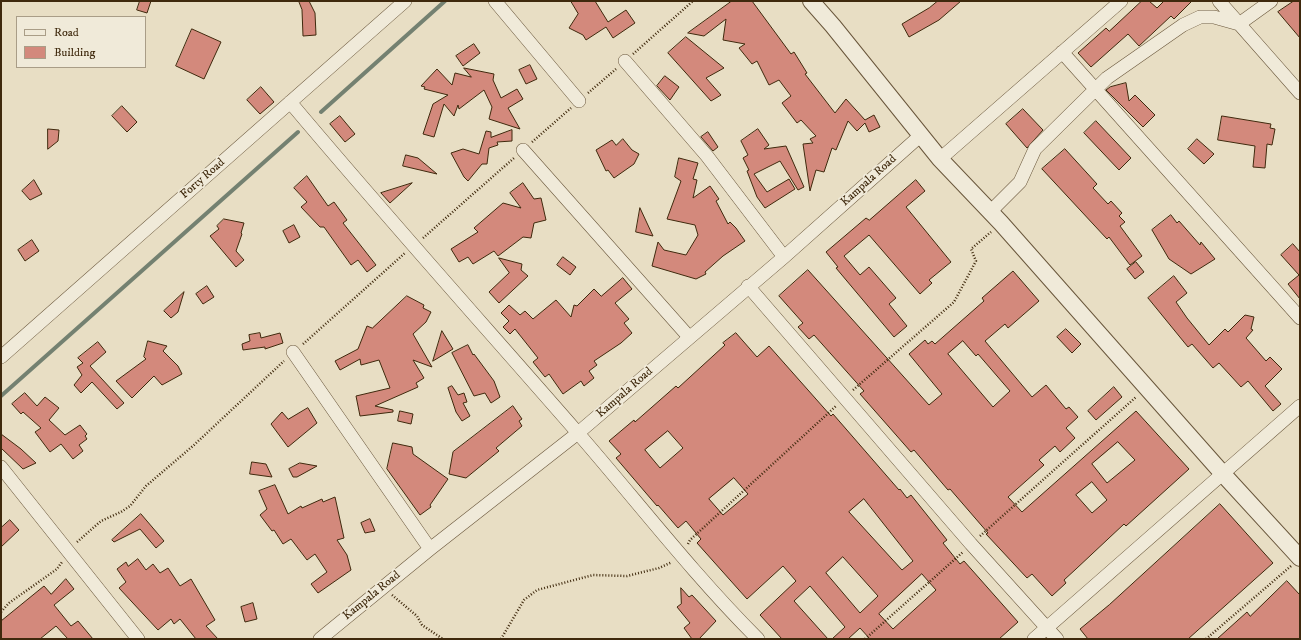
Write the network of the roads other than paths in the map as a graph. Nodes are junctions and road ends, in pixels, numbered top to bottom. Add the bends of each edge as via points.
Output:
1 (405, 1) edge
2 (496, 1) edge
3 (810, 1) edge
4 (1121, 1) edge
5 (1219, 1) edge
6 (1270, 1) edge
7 (1239, 24) junction
8 (1062, 52) junction
9 (625, 61) road end
10 (1094, 88) junction
11 (1300, 93) edge
12 (579, 101) road end
13 (290, 102) junction
14 (920, 136) junction
15 (523, 150) road end
16 (940, 159) junction
17 (995, 218) junction
18 (784, 256) junction
19 (748, 286) junction
20 (1300, 318) edge
21 (689, 337) junction
22 (293, 352) road end
23 (1, 357) edge
24 (1300, 406) edge
25 (578, 433) junction
26 (1, 466) edge
27 (1223, 474) junction
28 (430, 549) junction
29 (1297, 560) edge
30 (1047, 627) junction
31 (138, 639) edge
32 (320, 639) edge
33 (758, 639) edge
34 (1034, 639) edge
35 (1057, 639) edge

1 - 13 street, Forty Road
2 - 12 street
3 - 14 street via 833,26
4 - 8 street
5 - 7 street
6 - 7 street
7 - 10 street via 1214,16 1200,17 1183,25
7 - 11 street
8 - 10 street
8 - 16 street
9 - 18 street via 707,156
10 - 17 street via 1036,149 1020,182
10 - 20 street
13 - 23 street, Forty Road
13 - 25 street via 413,247
14 - 16 street
14 - 18 street, Kampala Road
15 - 21 street
16 - 17 street
17 - 27 street
18 - 19 street, Kampala Road
19 - 21 street, Kampala Road
19 - 30 street
21 - 25 street, Kampala Road
22 - 28 street
24 - 27 street
25 - 28 street, Kampala Road
25 - 33 street via 682,557
26 - 31 street
27 - 29 street
27 - 30 street
28 - 32 street, Kampala Road
30 - 34 street
30 - 35 street

